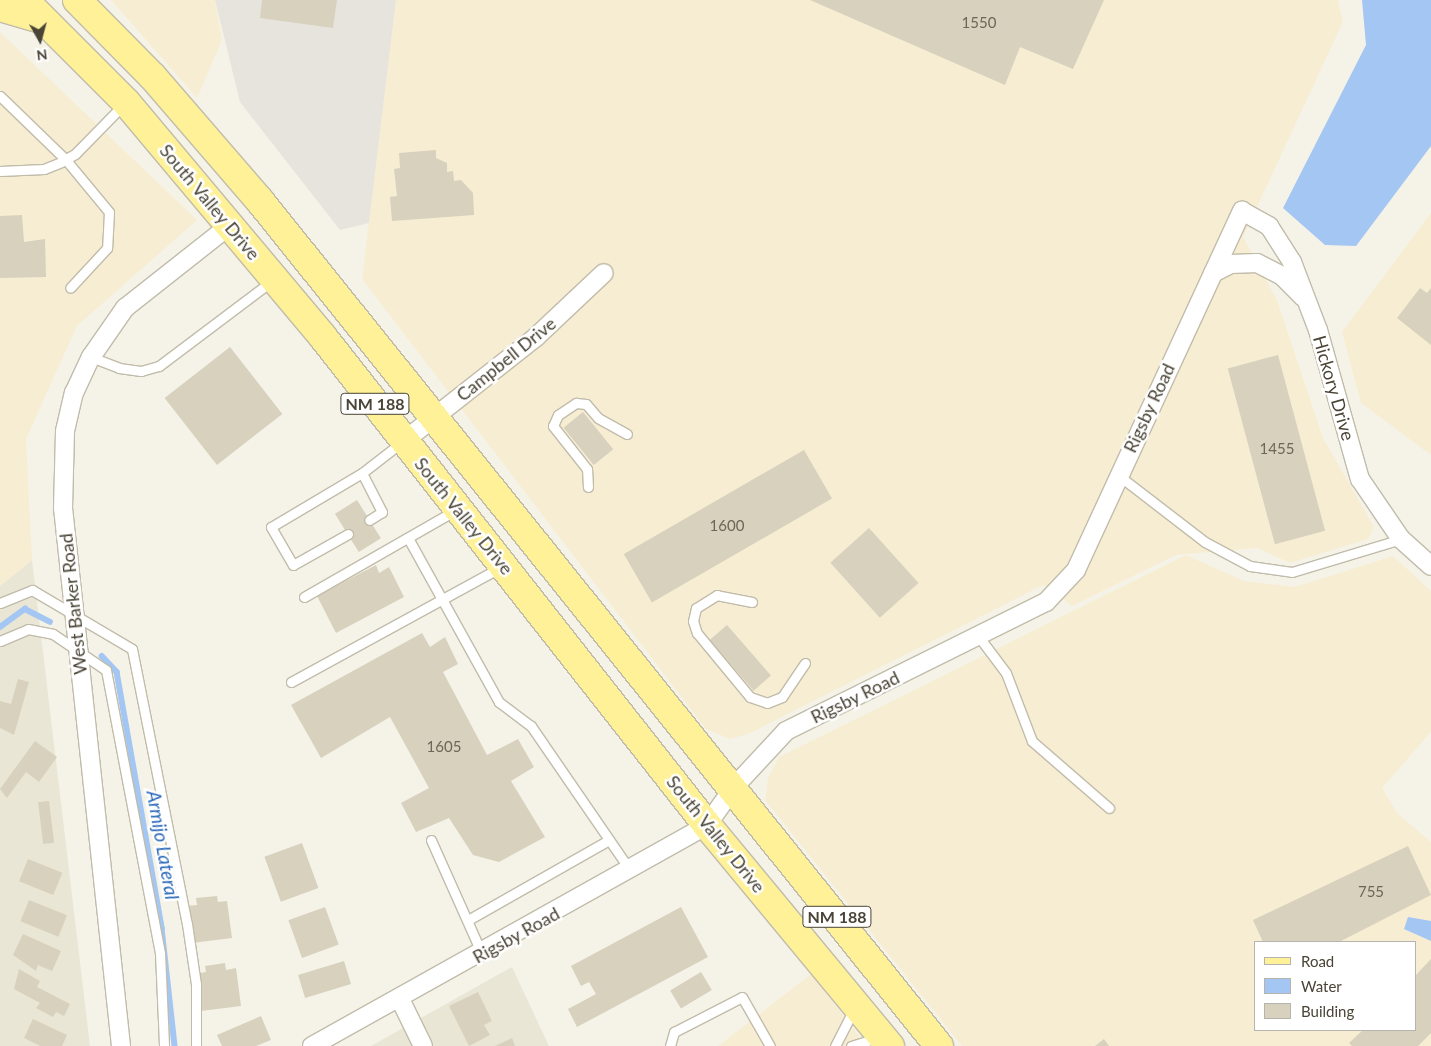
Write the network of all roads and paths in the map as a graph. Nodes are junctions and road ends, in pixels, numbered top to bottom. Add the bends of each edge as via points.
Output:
1 (24, 0) edge
2 (77, 0) edge
3 (0, 7) edge
4 (46, 21) junction
5 (0, 96) edge
6 (126, 102) junction
7 (66, 160) junction
8 (0, 171) edge
9 (1242, 211) joint
10 (230, 226) junction
11 (1212, 273) junction
12 (604, 274) dead end
13 (274, 279) junction
14 (70, 288) dead end
15 (1306, 299) junction
16 (91, 357) junction
17 (434, 417) junction
18 (628, 434) dead end
19 (404, 441) junction
20 (362, 473) junction
21 (1118, 475) junction
22 (588, 487) dead end
23 (458, 509) junction
24 (370, 520) dead end
25 (348, 534) dead end
26 (408, 538) junction
27 (1401, 539) junction
28 (503, 565) junction
29 (1431, 566) edge
30 (304, 597) dead end
31 (440, 600) junction
32 (752, 602) dead end
33 (0, 603) edge
34 (74, 612) junction
35 (979, 637) junction
36 (0, 641) edge
37 (78, 652) junction
38 (805, 663) dead end
39 (291, 682) dead end
40 (734, 787) junction
41 (1109, 808) dead end
42 (707, 825) junction
43 (430, 840) dead end
44 (609, 840) junction
45 (630, 870) junction
46 (468, 920) junction
47 (482, 955) junction
48 (400, 999) junction
49 (857, 1004) junction
50 (886, 1041) edge
51 (672, 1045) edge
52 (121, 1046) edge
53 (164, 1046) edge
54 (196, 1046) edge
55 (312, 1046) edge
56 (423, 1046) edge
57 (770, 1046) edge
58 (835, 1046) edge
59 (852, 1046) edge
60 (939, 1046) edge

1 - 4 main road, South Valley Drive / NM 188
2 - 17 main road, NM 188 via 219,153
3 - 4 main road
4 - 6 main road, South Valley Drive / NM 188
5 - 7 lane
6 - 7 lane
6 - 10 main road, South Valley Drive / NM 188
7 - 8 lane via 44,169
7 - 14 lane via 109,212 111,225 107,248
9 - 11 street, Rigsby Road
9 - 15 street, Hickory Drive via 1269,226 1292,262
10 - 13 main road, South Valley Drive / NM 188
10 - 16 street, West Barker Road via 125,308
11 - 15 street via 1231,264 1257,263 1282,276
11 - 21 street, Rigsby Road
12 - 17 street, Campbell Drive via 536,337
13 - 16 lane via 159,366 141,371 119,368
13 - 19 main road, South Valley Drive / NM 188
15 - 27 street, Hickory Drive via 1360,479
16 - 34 street, West Barker Road via 74,393 65,431 63,508
17 - 19 street, Campbell Drive
17 - 40 main road, NM 188
18 - 22 lane via 598,418 586,404 576,403 558,415 553,426 586,469
19 - 20 lane
19 - 23 main road, South Valley Drive / NM 188
20 - 24 lane via 382,512
20 - 25 lane via 271,527 293,565
21 - 27 lane via 1205,542 1250,566 1292,572
21 - 35 street, Rigsby Road via 1076,570 1046,602
23 - 26 lane
23 - 28 main road, South Valley Drive / NM 188
26 - 30 lane
26 - 31 lane
27 - 29 street, Hickory Drive
28 - 31 lane
28 - 42 main road, South Valley Drive / NM 188
31 - 39 lane
31 - 44 lane via 499,702 531,726
32 - 38 lane via 717,595 696,608 693,621 697,634 750,697 768,703 782,697
33 - 34 lane via 32,590
34 - 37 street, West Barker Road
34 - 54 lane via 132,649 188,933 196,984
35 - 40 street, Rigsby Road via 786,732
35 - 41 lane via 1006,673 1032,741
36 - 37 lane via 28,629 53,634
37 - 52 street, West Barker Road
37 - 53 lane via 106,670 121,736 160,953
40 - 42 street, Rigsby Road
40 - 60 main road, NM 188
42 - 45 street, Rigsby Road
42 - 49 main road, South Valley Drive / NM 188
43 - 46 lane
44 - 45 lane
44 - 46 lane
45 - 47 street, Rigsby Road
46 - 47 lane
47 - 48 street, Rigsby Road
48 - 55 street, Rigsby Road
48 - 56 street
49 - 50 main road, South Valley Drive / NM 188
49 - 58 lane
50 - 59 lane
51 - 57 lane via 674,1032 742,997

